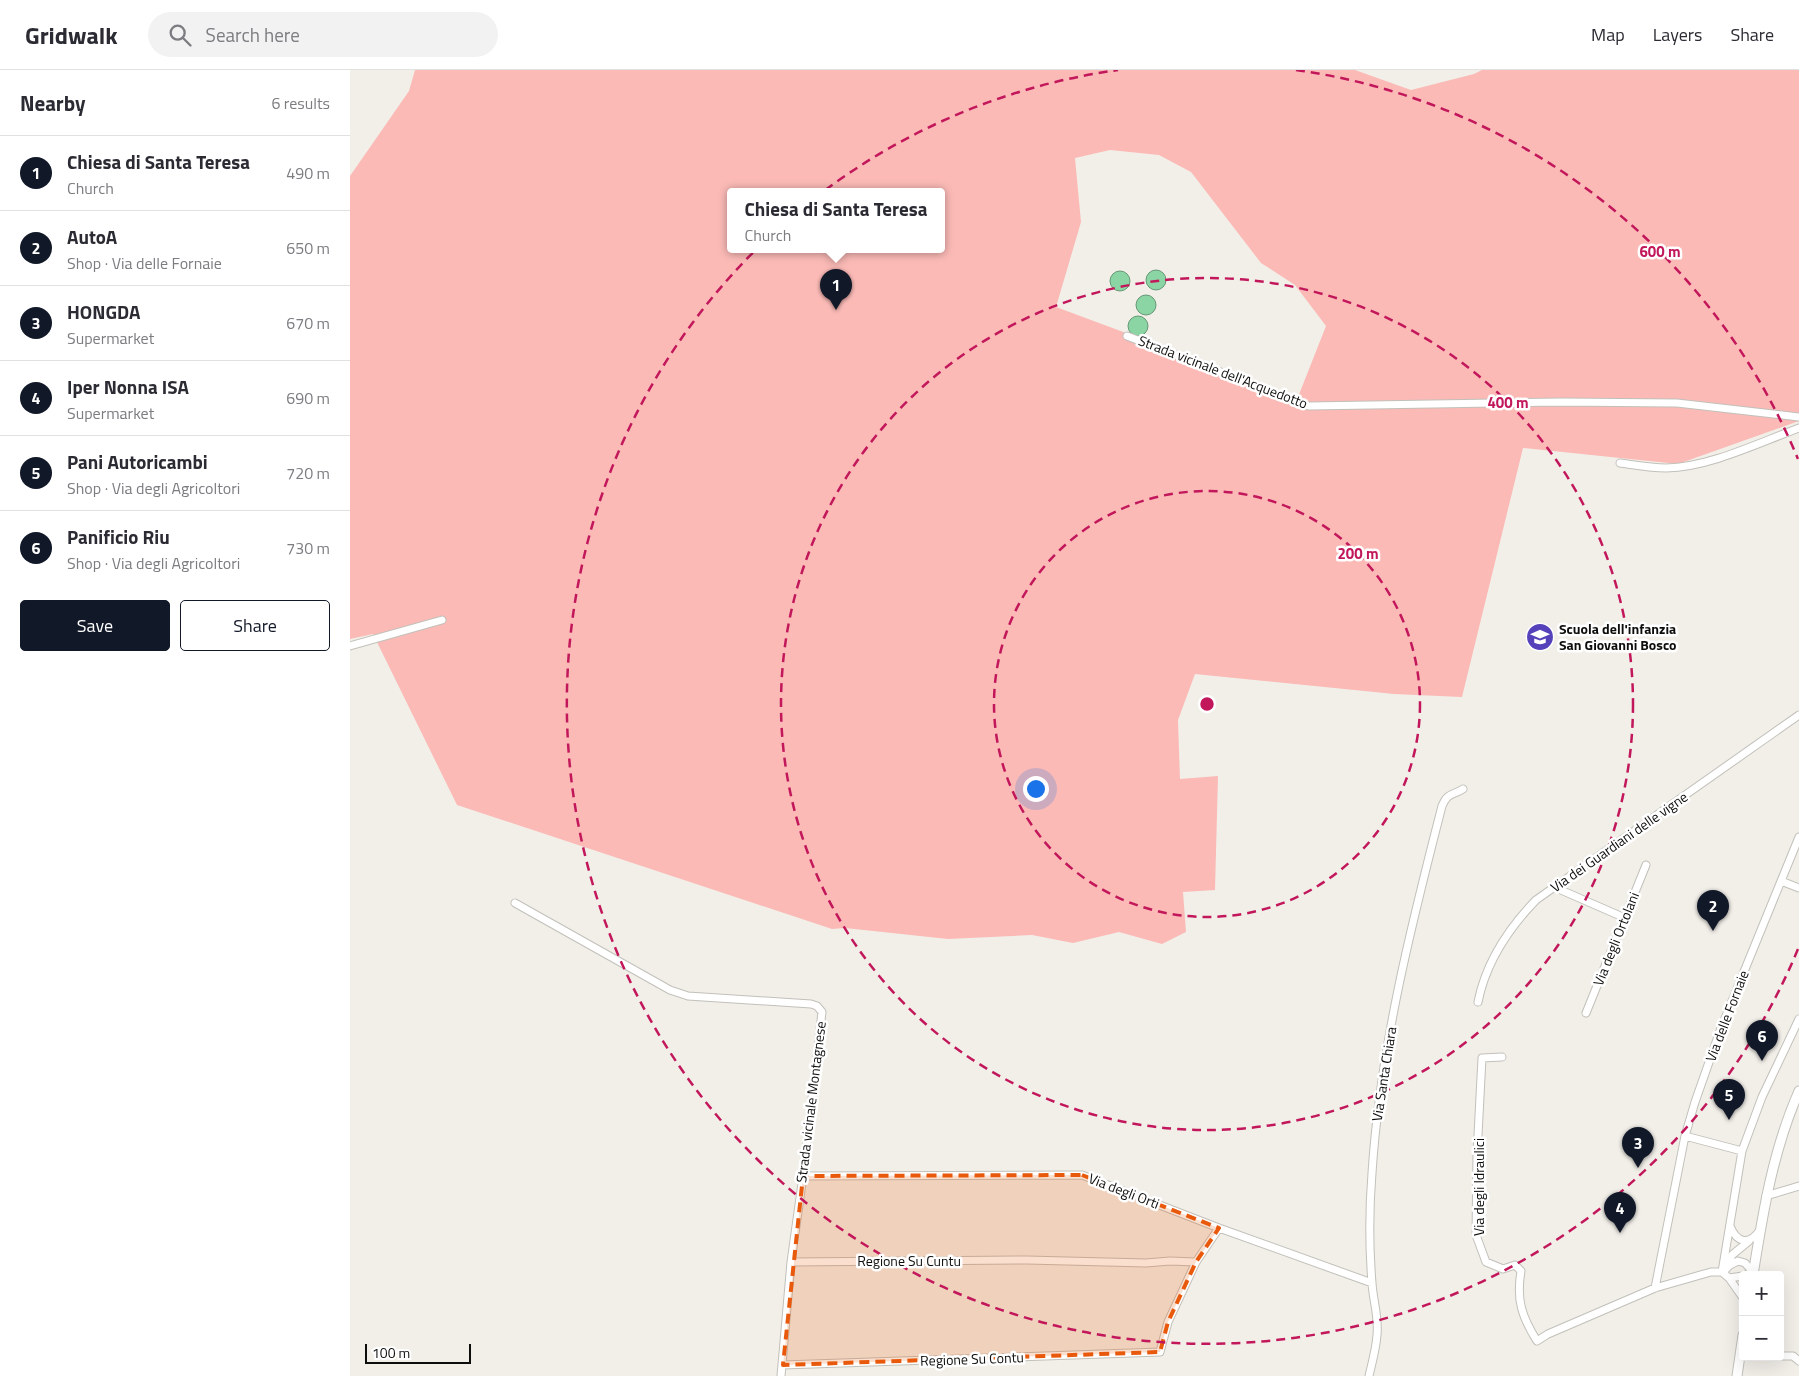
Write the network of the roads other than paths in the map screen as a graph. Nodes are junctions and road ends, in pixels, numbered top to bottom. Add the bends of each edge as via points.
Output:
1 (1127, 336) dead end
2 (1799, 417) edge
3 (1799, 428) edge
4 (1620, 463) dead end
5 (442, 620) dead end
6 (350, 646) edge
7 (1799, 715) edge
8 (1463, 789) dead end
9 (1799, 837) edge
10 (1646, 865) dead end
11 (1781, 880) junction
12 (1554, 887) junction
13 (1799, 888) edge
14 (515, 904) dead end
15 (1625, 918) junction
16 (1478, 1002) dead end
17 (1586, 1013) dead end
18 (1799, 1019) edge
19 (1502, 1057) dead end
20 (1799, 1091) edge
21 (1685, 1136) junction
22 (1742, 1151) junction
23 (804, 1176) junction
24 (1799, 1186) edge
25 (1766, 1196) junction
26 (1730, 1226) junction
27 (1219, 1228) junction
28 (1760, 1229) junction
29 (1749, 1240) junction
30 (1727, 1246) junction
31 (1732, 1256) junction
32 (1738, 1261) junction
33 (791, 1262) junction
34 (1196, 1262) junction
35 (1748, 1271) edge
36 (1750, 1271) edge
37 (1722, 1272) junction
38 (1739, 1276) edge
39 (1729, 1278) junction
40 (1372, 1283) junction
41 (1655, 1288) junction
42 (1739, 1292) edge
43 (1784, 1356) edge
44 (1740, 1361) edge
45 (1799, 1361) edge
46 (783, 1365) junction
47 (781, 1376) edge
48 (1369, 1376) edge
49 (1737, 1376) edge

1 - 2 street, Strada vicinale dell'Acquedotto via 1309,406 1677,403
3 - 4 street via 1688,466 1664,468
5 - 6 street
7 - 12 street, Via dei Guardiani delle vigne
8 - 40 street, Via Santa Chiara via 1450,794 1442,806 1393,1015 1372,1171 1369,1225
9 - 11 street, Via delle Fornaie
10 - 15 street, Via degli Ortolani
11 - 13 street
11 - 21 street, Via delle Fornaie via 1721,1028
12 - 15 street
12 - 16 street, Via dei Guardiani delle vigne via 1536,900 1502,942 1482,983
14 - 23 street, Strada vicinale Montagnese via 670,990 688,996 818,1006 822,1012
15 - 17 street, Via degli Ortolani
18 - 22 street via 1762,1097
19 - 41 street, Via degli Idraulici via 1482,1058 1476,1235 1486,1262 1502,1269 1515,1265 1521,1271 1518,1289 1525,1321 1537,1341
20 - 25 main road via 1774,1158
21 - 22 street
21 - 41 street, Via delle Fornaie
22 - 26 street
23 - 27 street, Via degli Orti via 1082,1174
23 - 33 street, Strada vicinale Montagnese
24 - 25 street
25 - 28 main road
26 - 29 street via 1734,1236
26 - 30 street
27 - 34 street
27 - 40 street, Via degli Orti
28 - 29 street
28 - 36 main road
29 - 31 street
30 - 31 street
30 - 37 street
31 - 32 street
31 - 37 street
32 - 35 street via 1745,1263
32 - 37 street, Via degli Idraulici
33 - 34 street, Regione Su Cuntu
33 - 46 street, Strada vicinale Montagnese
34 - 46 street, Regione Su Contu via 1168,1322 1160,1352
37 - 39 street
37 - 41 street, Via degli Idraulici via 1711,1272
38 - 39 street
39 - 42 street
40 - 48 street, Via Santa Chiara via 1378,1334
43 - 45 street via 1792,1356
44 - 49 main road
46 - 47 street, Strada vicinale Montagnese

